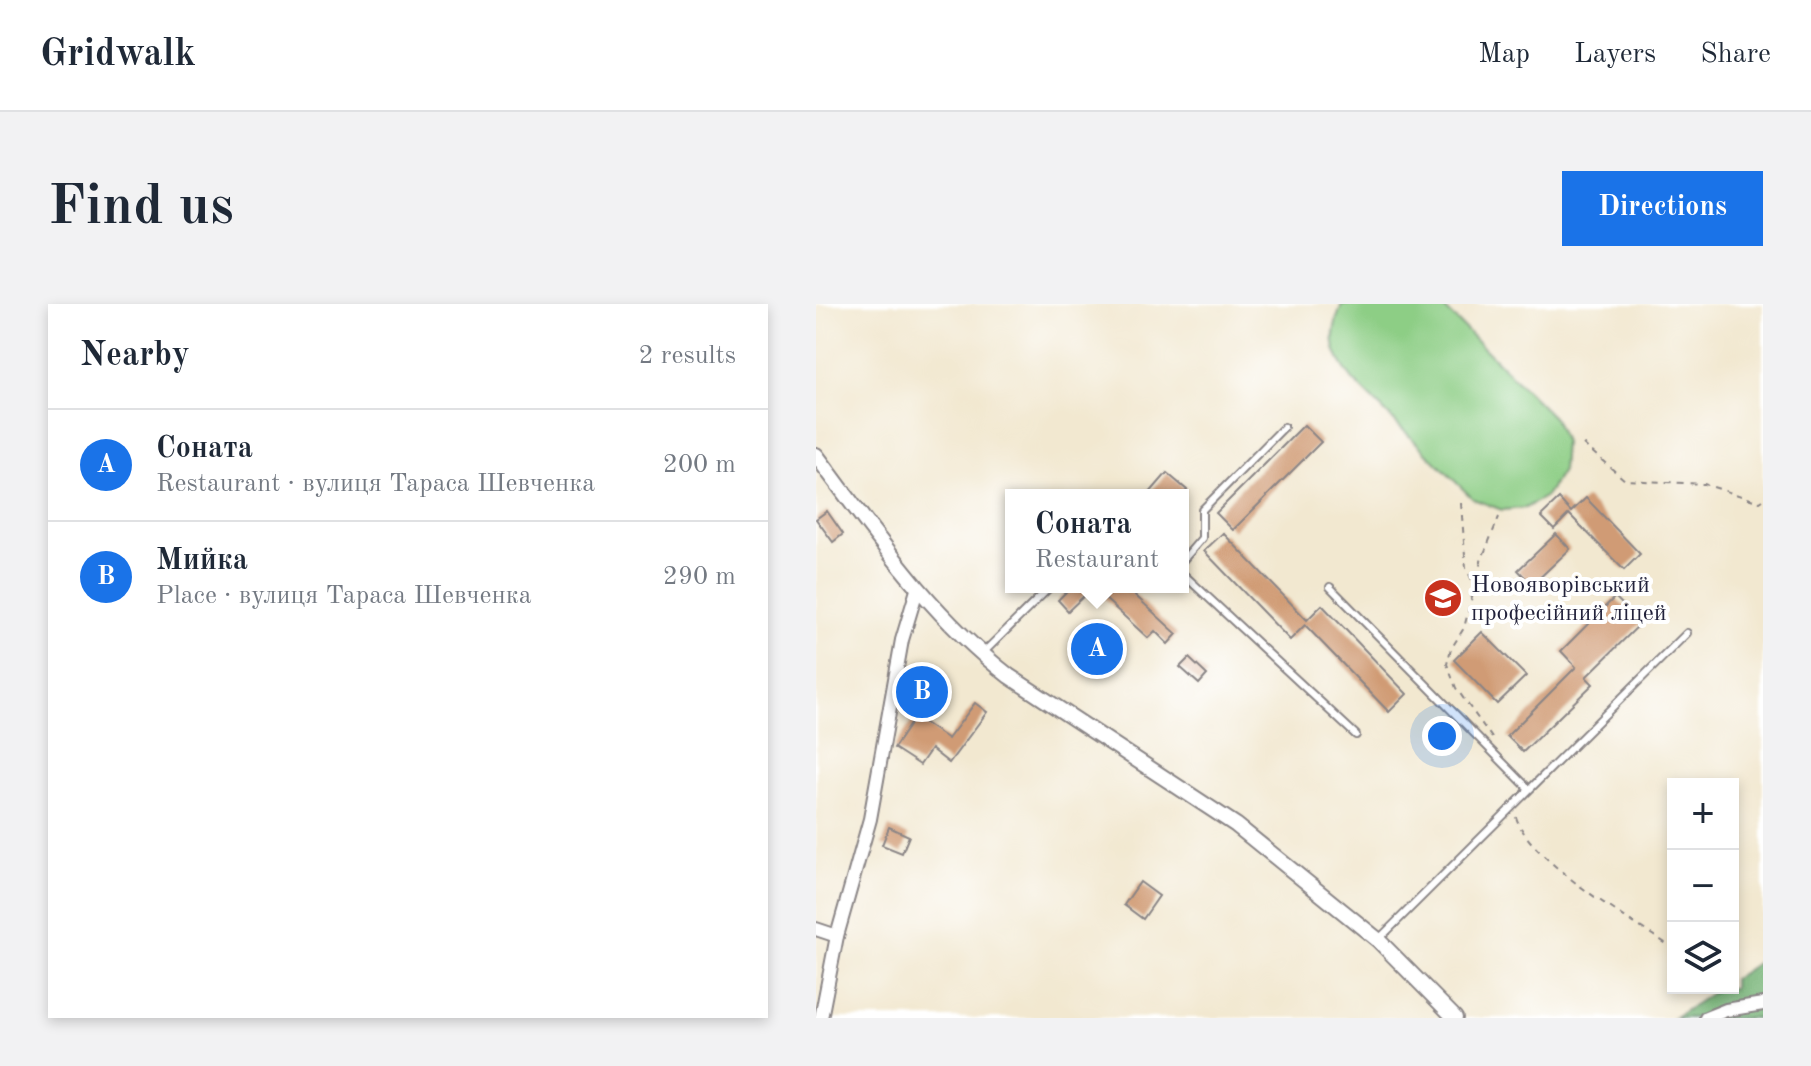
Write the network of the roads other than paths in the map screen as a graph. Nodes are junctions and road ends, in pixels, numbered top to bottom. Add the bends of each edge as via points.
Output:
1 (1284, 427) dead end
2 (816, 455) edge
3 (1189, 553) edge
4 (1189, 580) edge
5 (1330, 587) dead end
6 (917, 590) junction
7 (1044, 593) edge
8 (1687, 633) dead end
9 (982, 655) junction
10 (1356, 735) dead end
11 (1529, 789) junction
12 (816, 929) edge
13 (837, 936) junction
14 (1378, 940) junction
15 (1763, 1004) edge
16 (821, 1018) edge
17 (1455, 1018) edge
18 (1706, 1018) edge

1 - 3 lane via 1202,510 1202,538
2 - 6 street
4 - 10 lane
5 - 11 lane
6 - 9 street
6 - 13 street via 902,640 870,819
7 - 9 lane
8 - 11 lane
9 - 14 street via 1236,825
11 - 14 lane
12 - 13 street
13 - 16 street
14 - 17 street
15 - 18 street

